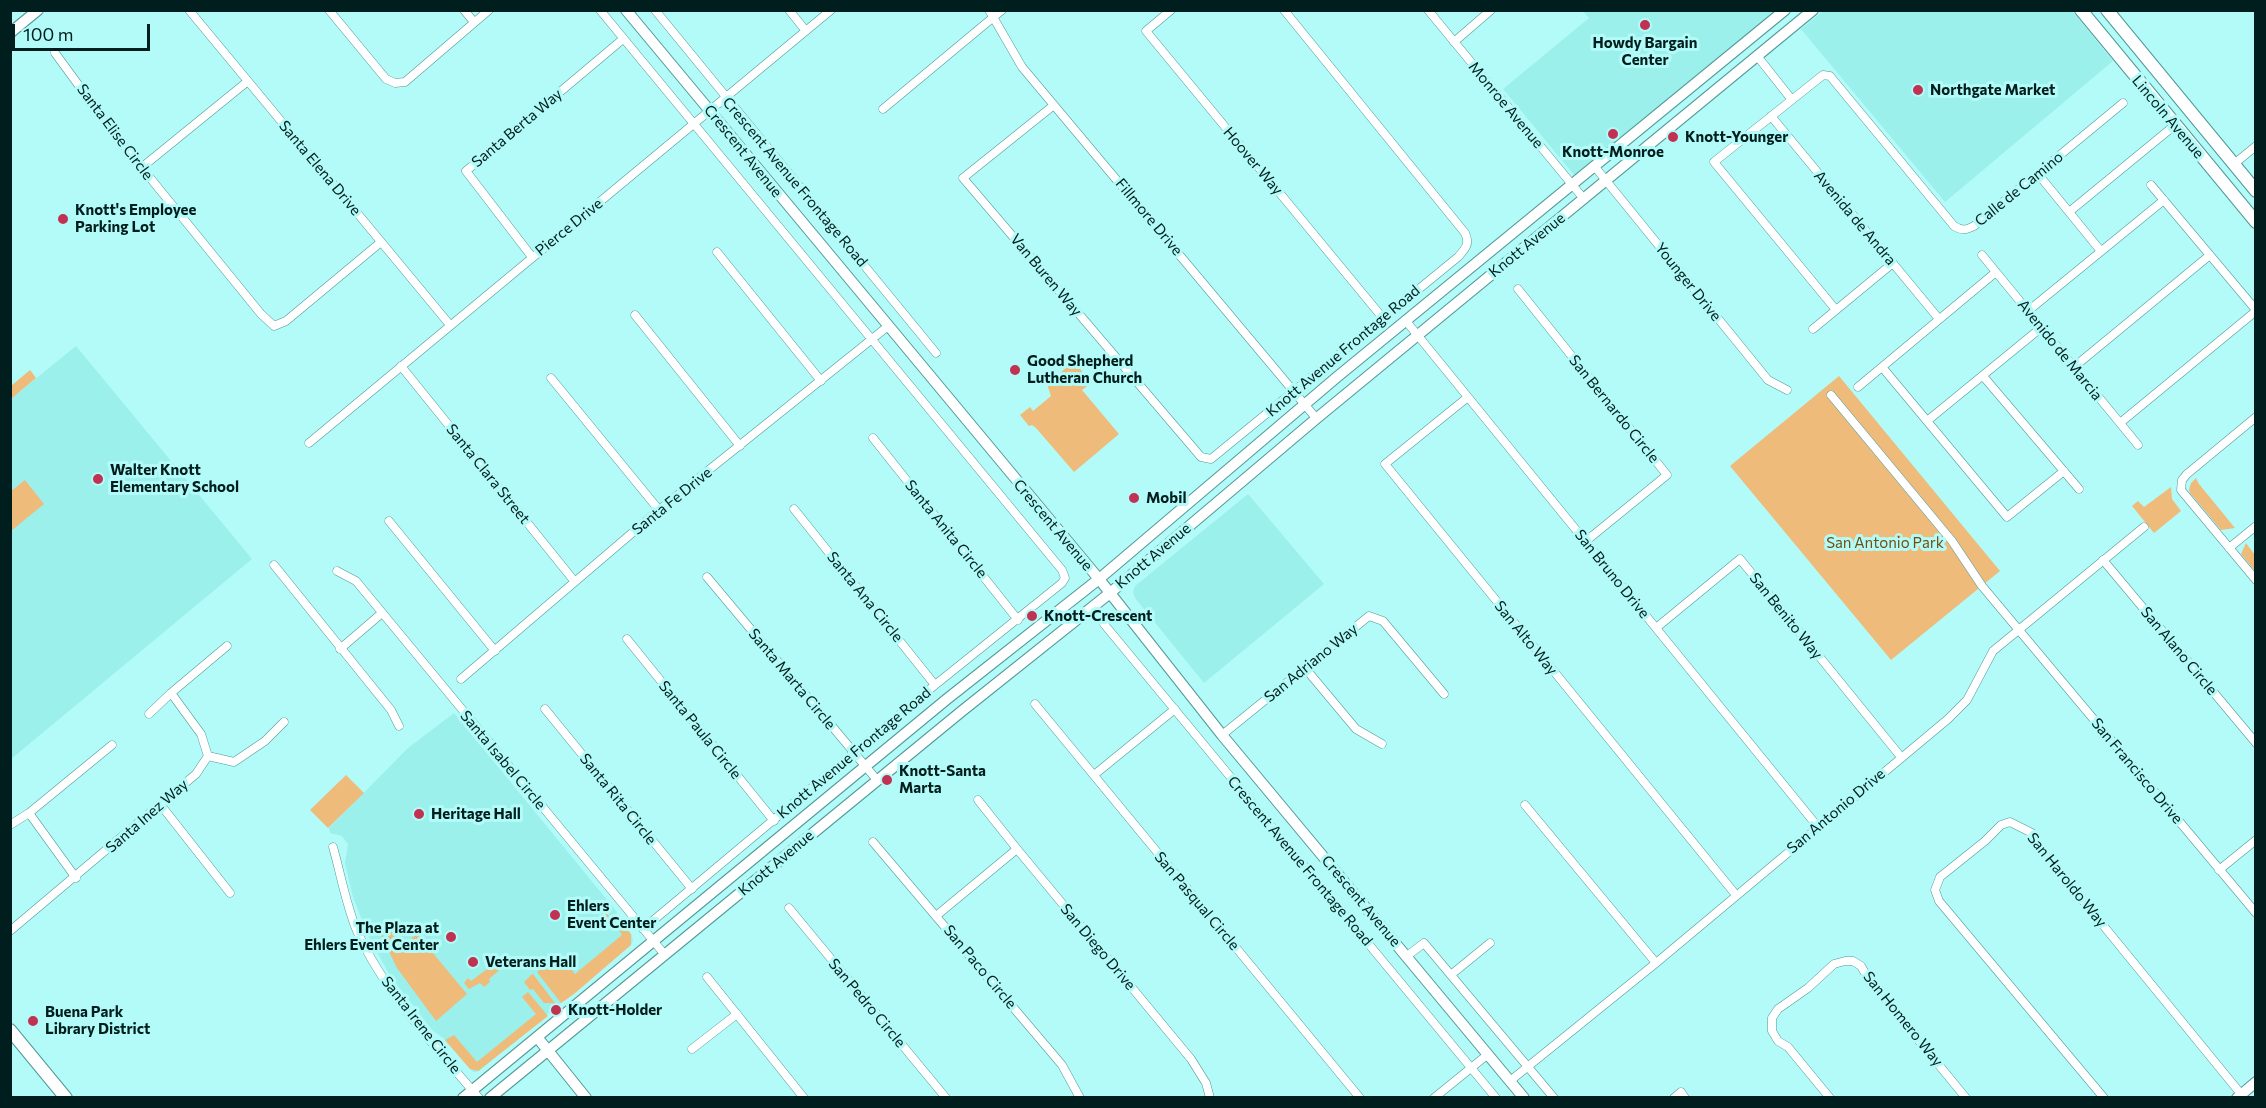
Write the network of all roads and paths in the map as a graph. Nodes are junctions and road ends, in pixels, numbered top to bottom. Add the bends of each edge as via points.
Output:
1 (38, 10) edge
2 (189, 10) edge
3 (329, 10) edge
4 (464, 10) edge
5 (489, 10) edge
6 (600, 10) edge
7 (626, 10) edge
8 (655, 10) edge
9 (789, 10) edge
10 (831, 10) edge
11 (1002, 10) edge
12 (1171, 10) edge
13 (1284, 10) edge
14 (1428, 10) edge
15 (1491, 10) edge
16 (1785, 10) edge
17 (1813, 10) edge
18 (2081, 10) edge
19 (2107, 10) edge
20 (991, 14) edge
21 (474, 22) junction
22 (806, 31) junction
23 (10, 33) edge
24 (623, 39) junction
25 (1454, 42) junction
26 (1747, 43) junction
27 (55, 53) dead end
28 (1758, 57) junction
29 (248, 81) junction
30 (725, 97) junction
31 (1792, 100) junction
32 (2123, 103) dead end
33 (1054, 105) junction
34 (883, 109) dead end
35 (709, 110) junction
36 (1771, 116) junction
37 (693, 123) junction
38 (2175, 125) junction
39 (2256, 146) edge
40 (2234, 164) junction
41 (1595, 167) junction
42 (141, 168) junction
43 (2038, 174) junction
44 (1606, 181) junction
45 (2151, 185) dead end
46 (1573, 186) junction
47 (2256, 191) edge
48 (1584, 199) junction
49 (2164, 200) junction
50 (2069, 212) junction
51 (2256, 222) edge
52 (381, 242) junction
53 (2100, 250) junction
54 (717, 252) dead end
55 (1982, 255) dead end
56 (2210, 255) junction
57 (532, 257) junction
58 (1893, 263) junction
59 (1996, 272) junction
60 (1518, 289) dead end
61 (1836, 310) junction
62 (2028, 311) junction
63 (2256, 311) edge
64 (635, 315) dead end
65 (1382, 317) junction
66 (1939, 319) junction
67 (1406, 321) junction
68 (450, 325) junction
69 (887, 327) junction
70 (2042, 327) junction
71 (1813, 329) dead end
72 (1418, 335) junction
73 (872, 340) junction
74 (936, 352) dead end
75 (401, 366) junction
76 (1882, 367) junction
77 (2074, 367) junction
78 (1983, 376) junction
79 (551, 378) dead end
80 (821, 381) junction
81 (1858, 387) dead end
82 (1787, 390) dead end
83 (1294, 392) junction
84 (1831, 395) dead end
85 (1468, 397) junction
86 (1305, 405) junction
87 (2256, 417) edge
88 (1316, 418) junction
89 (1927, 421) junction
90 (2120, 423) junction
91 (873, 438) dead end
92 (309, 443) dead end
93 (2138, 445) dead end
94 (740, 446) junction
95 (1205, 460) joint
96 (2064, 471) junction
97 (1223, 474) junction
98 (1234, 488) junction
99 (2079, 489) dead end
100 (794, 509) dead end
101 (659, 510) junction
102 (389, 521) dead end
103 (2256, 526) edge
104 (2144, 527) dead end
105 (1586, 541) junction
106 (2229, 548) junction
107 (2103, 560) junction
108 (274, 565) dead end
109 (337, 571) dead end
110 (707, 577) dead end
111 (1065, 578) joint
112 (1099, 579) junction
113 (2256, 580) edge
114 (575, 582) junction
115 (1110, 593) junction
116 (382, 613) junction
117 (1018, 620) junction
118 (1104, 624) dead end
119 (1656, 628) junction
120 (2019, 629) junction
121 (627, 639) dead end
122 (227, 646) dead end
123 (340, 649) junction
124 (495, 651) junction
125 (1305, 668) junction
126 (461, 679) dead end
127 (935, 685) junction
128 (171, 693) junction
129 (1444, 694) dead end
130 (1035, 704) dead end
131 (544, 709) dead end
132 (1175, 709) junction
133 (149, 714) dead end
134 (284, 722) dead end
135 (399, 726) dead end
136 (1222, 735) junction
137 (2256, 743) edge
138 (1382, 744) dead end
139 (112, 745) dead end
140 (854, 754) junction
141 (208, 756) junction
142 (1900, 757) junction
143 (866, 767) junction
144 (1094, 775) junction
145 (877, 780) junction
146 (978, 800) dead end
147 (160, 804) junction
148 (1525, 805) dead end
149 (29, 813) junction
150 (774, 821) junction
151 (10, 825) edge
152 (1818, 827) junction
153 (2256, 840) edge
154 (873, 842) dead end
155 (333, 848) dead end
156 (1017, 849) junction
157 (2219, 870) junction
158 (76, 878) junction
159 (692, 889) junction
160 (230, 893) dead end
161 (1736, 895) junction
162 (789, 908) dead end
163 (2256, 913) edge
164 (936, 916) junction
165 (643, 929) junction
166 (10, 931) edge
167 (653, 942) junction
168 (1490, 944) dead end
169 (665, 956) junction
170 (1407, 956) junction
171 (1656, 963) junction
172 (1452, 974) junction
173 (707, 977) dead end
174 (737, 1014) junction
175 (10, 1030) edge
176 (537, 1037) junction
177 (692, 1049) dead end
178 (548, 1050) junction
179 (1487, 1055) junction
180 (1528, 1066) junction
181 (1471, 1068) junction
182 (1510, 1081) junction
183 (2256, 1082) edge
184 (475, 1094) edge
185 (2239, 1096) edge
186 (66, 1098) edge
187 (463, 1098) edge
188 (490, 1098) edge
189 (586, 1098) edge
190 (804, 1098) edge
191 (946, 1098) edge
192 (1080, 1098) edge
193 (1209, 1098) edge
194 (1360, 1098) edge
195 (1434, 1098) edge
196 (1496, 1098) edge
197 (1524, 1098) edge
198 (1554, 1098) edge
199 (1674, 1098) edge
200 (1685, 1098) edge
201 (1830, 1098) edge
202 (1966, 1098) edge
203 (2104, 1098) edge

1 - 23 main road
2 - 29 street, Santa Elena Drive
3 - 21 street via 386,79 395,83 405,82
4 - 21 street
5 - 21 street
6 - 24 street, Crescent Avenue
7 - 35 main road, Crescent Avenue
8 - 30 street, Crescent Avenue Frontage Road
9 - 22 street
10 - 22 street, Pierce Drive
11 - 20 street
12 - 65 street, Hoover Way via 1146,31
13 - 65 street, Knott Avenue Frontage Road via 1468,241 1458,257
14 - 25 street, Monroe Avenue
15 - 25 street
16 - 26 main road, Knott Avenue
17 - 28 main road, Knott Avenue
18 - 38 main road, Lincoln Avenue
19 - 40 main road, Lincoln Avenue
20 - 33 street, Fillmore Drive via 1022,67
20 - 34 street
22 - 30 street, Pierce Drive
24 - 37 street, Crescent Avenue
24 - 57 street, Santa Berta Way via 466,171
25 - 46 street, Monroe Avenue
26 - 28 main road
26 - 41 main road, Knott Avenue
27 - 42 street, Santa Elise Circle
28 - 31 street
28 - 44 main road, Knott Avenue
29 - 42 street
29 - 52 street, Santa Elena Drive
30 - 35 street, Pierce Drive
30 - 74 street, Crescent Avenue Frontage Road
31 - 36 street
31 - 43 street, Calle de Camino via 1827,74 1830,76 1960,230 1974,226
32 - 43 street, Calle de Camino
33 - 83 street, Fillmore Drive
33 - 95 street, Van Buren Way via 963,178
35 - 37 street, Pierce Drive
35 - 69 main road, Crescent Avenue
36 - 58 street, Avenida de Andra
36 - 61 street via 1714,162
37 - 57 street, Pierce Drive
37 - 73 street, Crescent Avenue
38 - 50 street
38 - 51 main road, Lincoln Avenue
39 - 40 street
40 - 47 main road, Lincoln Avenue
41 - 44 street, Younger Drive
41 - 46 main road, Knott Avenue
42 - 52 street, Santa Elise Circle via 274,326 286,321
43 - 50 street
44 - 48 main road, Knott Avenue
44 - 82 street, Younger Drive via 1768,380
45 - 49 street
46 - 48 street, Monroe Avenue
46 - 67 main road, Knott Avenue
48 - 72 main road, Knott Avenue
49 - 53 street
49 - 56 street
50 - 53 street
52 - 68 street, Santa Elena Drive
53 - 62 street
54 - 80 street
55 - 59 street, Avenido de Marcia
56 - 63 street
56 - 77 street
57 - 68 street, Pierce Drive
58 - 61 street
58 - 66 street, Avenida de Andra
59 - 62 street, Avenido de Marcia
59 - 66 street
60 - 105 street, San Bernardo Circle via 1667,475
61 - 71 street
62 - 70 street, Avenido de Marcia
63 - 90 street
64 - 94 street
65 - 83 street, Knott Avenue Frontage Road
66 - 76 street
67 - 72 street, San Bruno Drive
67 - 86 main road, Knott Avenue
68 - 75 street, Pierce Drive
69 - 73 street, Santa Fe Drive
69 - 112 main road, Crescent Avenue
70 - 77 street, Avenido de Marcia
70 - 78 street
72 - 85 street, San Bruno Drive
72 - 88 main road, Knott Avenue
73 - 80 street, Santa Fe Drive
73 - 111 street, Crescent Avenue
75 - 92 street, Pierce Drive
75 - 114 street, Santa Clara Street
76 - 81 street
76 - 89 street
77 - 90 street, Avenido de Marcia
78 - 89 street
78 - 96 street
79 - 101 street
80 - 94 street, Santa Fe Drive
83 - 86 street, Fillmore Drive
83 - 95 street, Knott Avenue Frontage Road
84 - 120 street, San Francisco Drive
85 - 105 street, San Bruno Drive
85 - 161 street, San Alto Way via 1385,464
86 - 88 street, Fillmore Drive
86 - 97 main road, Knott Avenue
87 - 106 street via 2182,480 2181,490
88 - 98 main road, Knott Avenue
89 - 96 street via 2007,518
90 - 93 street, Avenido de Marcia
91 - 117 street, Santa Anita Circle
94 - 101 street, Santa Fe Drive
96 - 99 street
97 - 98 main road
97 - 112 main road, Knott Avenue
98 - 115 main road, Knott Avenue
100 - 127 street, Santa Ana Circle
101 - 114 street, Santa Fe Drive
102 - 124 street
103 - 106 street
104 - 107 street, San Antonio Drive
105 - 119 street, San Bruno Drive
106 - 113 street
107 - 120 street, San Antonio Drive
107 - 137 street, San Alano Circle
108 - 123 street
109 - 116 street, Santa Isabel Circle via 356,581
110 - 140 street, Santa Marta Circle
111 - 117 street, Knott Avenue Frontage Road
112 - 115 main road, Crescent Avenue
112 - 143 main road, Knott Avenue
114 - 124 street, Santa Fe Drive
115 - 136 main road, Crescent Avenue
115 - 145 main road, Knott Avenue
116 - 123 street
116 - 165 street, Santa Isabel Circle
117 - 127 street, Knott Avenue Frontage Road
118 - 132 street, Crescent Avenue Frontage Road
119 - 142 street, San Benito Way via 1740,559
119 - 152 street, San Bruno Drive
120 - 142 street, San Antonio Drive via 1994,651 1967,700
120 - 157 street, San Francisco Drive
121 - 150 street, Santa Paula Circle
122 - 128 street
123 - 135 street
124 - 126 street, Santa Fe Drive
125 - 129 street, San Adriano Way via 1370,615 1383,621
125 - 136 street, San Adriano Way
125 - 138 street via 1356,729
127 - 140 street, Knott Avenue Frontage Road
128 - 133 street
128 - 141 street via 201,734
130 - 144 street, San Pasqual Circle
131 - 159 street, Santa Rita Circle
132 - 144 street
132 - 181 street, Crescent Avenue Frontage Road
134 - 141 street via 234,762
136 - 170 main road, Crescent Avenue
139 - 149 street
140 - 143 street, Santa Marta Circle
140 - 150 street, Knott Avenue Frontage Road
141 - 147 street, Santa Inez Way via 196,774
142 - 152 street, San Antonio Drive
143 - 145 street, Santa Marta Circle
143 - 167 main road, Knott Avenue
144 - 194 street, San Pasqual Circle
145 - 169 main road, Knott Avenue
146 - 156 street, San Diego Drive
147 - 158 street, Santa Inez Way
147 - 160 street
148 - 171 street
149 - 151 street
149 - 158 street
150 - 159 street, Knott Avenue Frontage Road
152 - 161 street, San Antonio Drive
153 - 157 street
154 - 164 street, San Paco Circle
155 - 184 street, Santa Irene Circle via 354,923 375,966
156 - 164 street
156 - 193 street, San Diego Drive via 1191,1059 1206,1083
157 - 163 street, San Francisco Drive
158 - 166 street, Santa Inez Way
159 - 165 street, Knott Avenue Frontage Road
161 - 171 street, San Antonio Drive
162 - 191 street, San Pedro Circle
164 - 192 street, San Paco Circle via 1062,1065
165 - 167 street, Santa Isabel Circle
167 - 169 street, Santa Isabel Circle
167 - 176 main road, Knott Avenue
168 - 172 street
169 - 178 main road, Knott Avenue
170 - 172 street via 1424,943
170 - 179 main road, Crescent Avenue
171 - 180 street, San Antonio Drive
172 - 180 street
173 - 174 street
174 - 177 street
174 - 190 street
175 - 186 main road
176 - 178 main road
176 - 184 main road, Knott Avenue
178 - 188 main road, Knott Avenue
178 - 189 main road
179 - 181 street
179 - 182 main road, Crescent Avenue
180 - 182 street, San Antonio Drive
180 - 198 street
181 - 195 street
181 - 196 street, Crescent Avenue Frontage Road
182 - 197 main road, Crescent Avenue
183 - 185 main road
184 - 187 main road, Knott Avenue
185 - 203 street, San Haroldo Way via 2036,842 2032,832 2010,822 2001,825 1940,877 1935,890 1939,901
199 - 200 street via 1681,1092
201 - 202 street, San Homero Way via 1788,1047 1778,1041 1772,1031 1772,1018 1834,964 1845,961 1861,966

